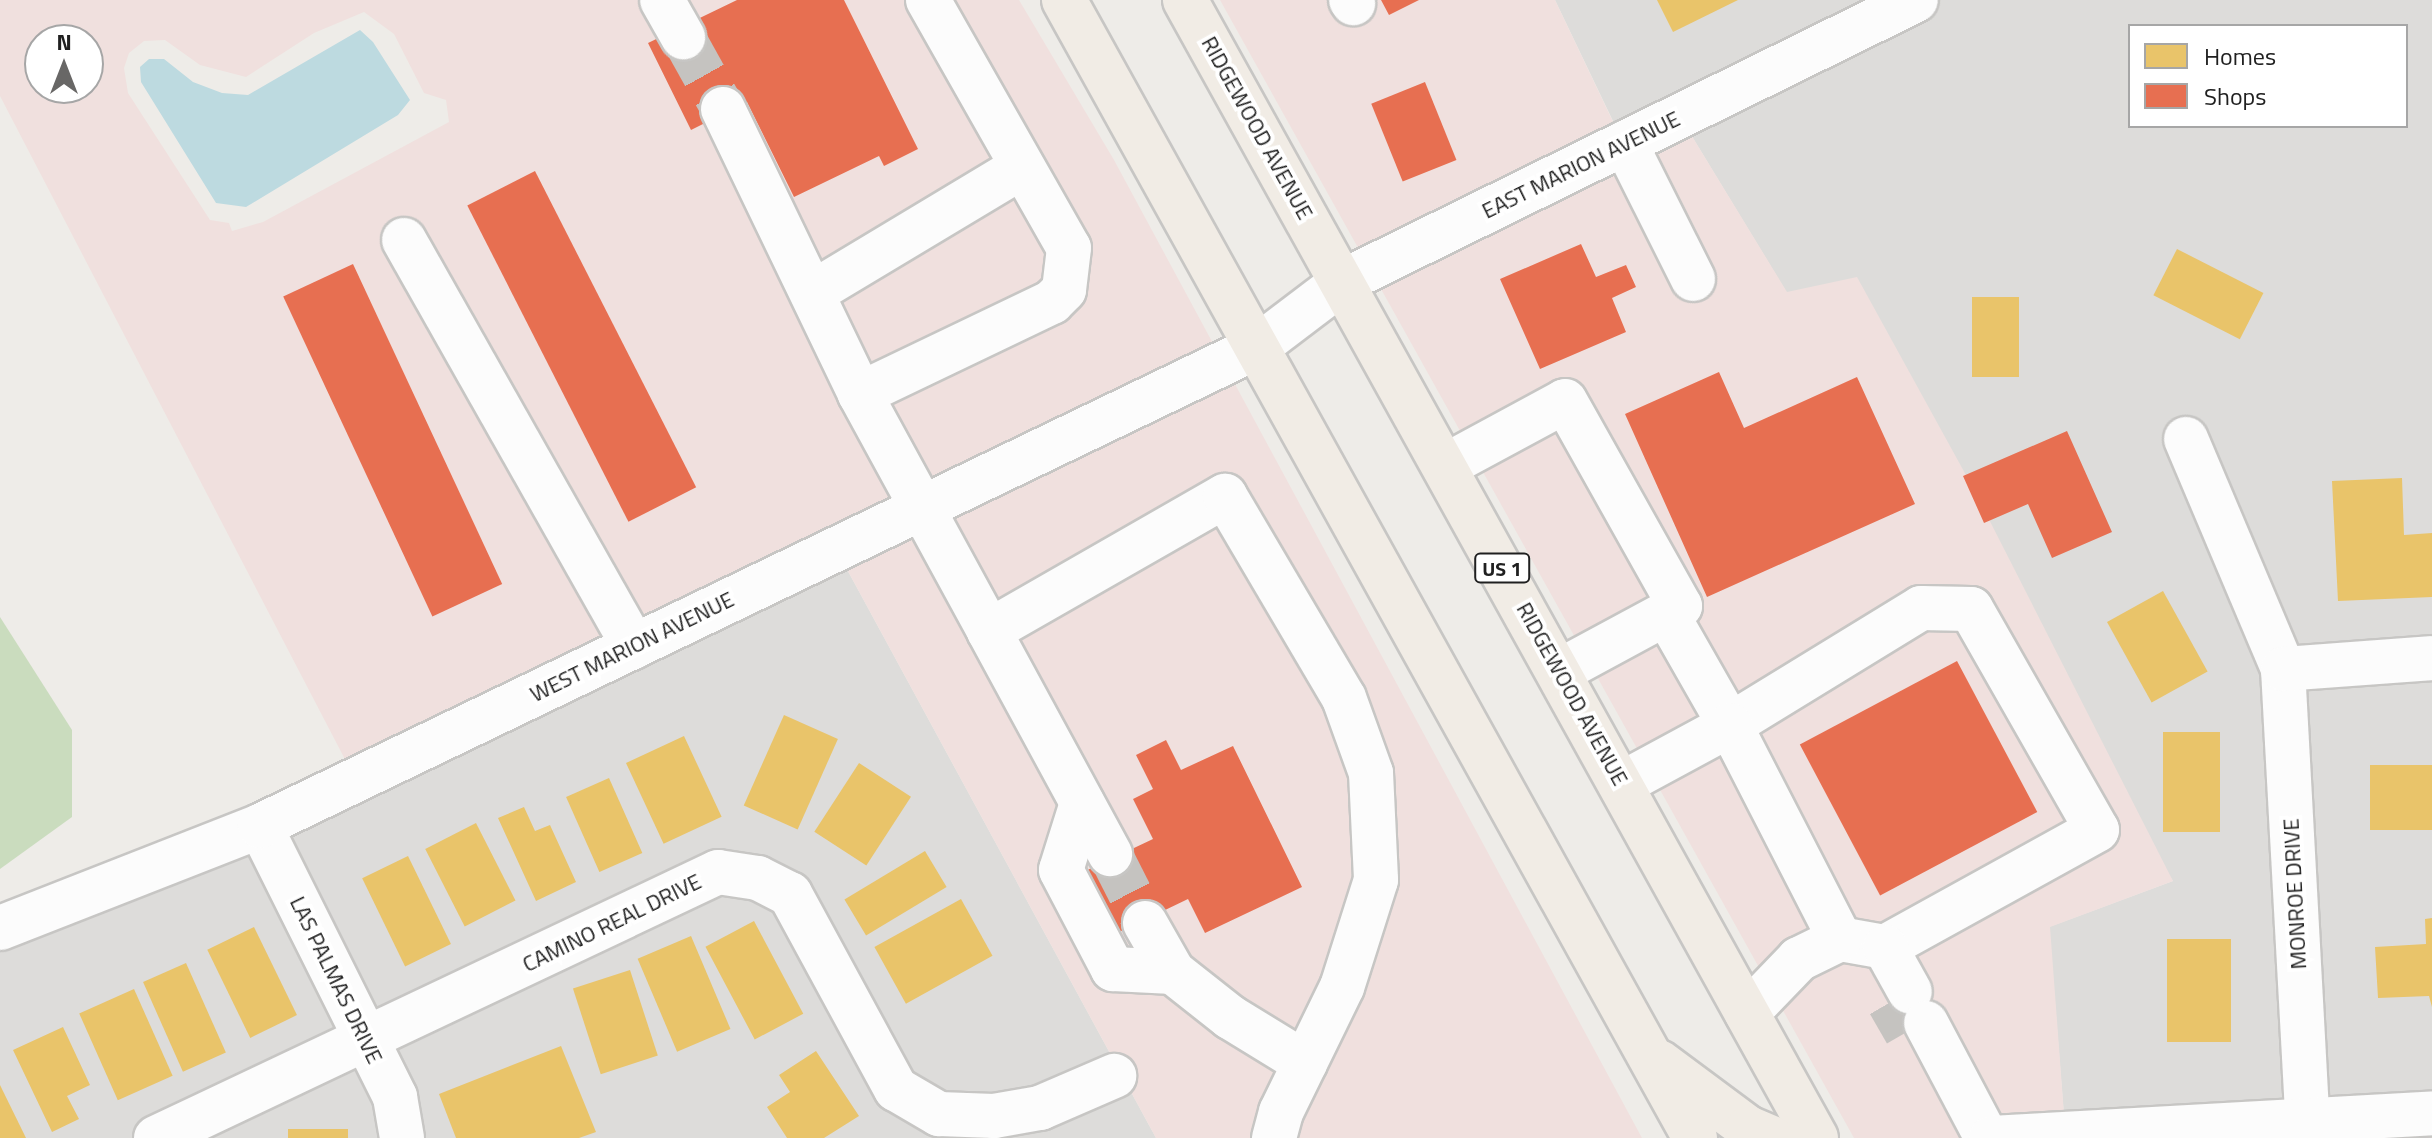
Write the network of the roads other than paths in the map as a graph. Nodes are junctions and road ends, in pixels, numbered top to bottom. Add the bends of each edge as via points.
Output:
1 (928, 0) edge
2 (1064, 0) edge
3 (1185, 0) edge
4 (1916, 0) edge
5 (723, 109) tunnel mouth
6 (1625, 143) junction
7 (1022, 167) junction
8 (404, 240) dead end
9 (1693, 279) dead end
10 (1344, 281) junction
11 (812, 293) junction
12 (1257, 347) junction
13 (860, 394) junction
14 (2186, 439) dead end
15 (1445, 466) junction
16 (920, 509) junction
17 (1666, 613) junction
18 (989, 631) junction
19 (634, 646) junction
20 (2432, 658) edge
21 (2283, 669) junction
22 (1560, 671) junction
23 (1730, 725) junction
24 (1621, 784) junction
25 (1082, 803) junction
26 (260, 826) junction
27 (1110, 854) tunnel mouth
28 (1145, 923) tunnel mouth
29 (0, 928) edge
30 (1840, 939) junction
31 (1173, 972) junction
32 (1901, 993) junction
33 (1747, 1013) junction
34 (366, 1040) junction
35 (1648, 1054) junction
36 (1305, 1063) junction
37 (1114, 1076) dead end
38 (2432, 1113) edge
39 (2307, 1119) junction
40 (2165, 1133) edge
41 (156, 1138) edge
42 (402, 1138) edge
43 (1274, 1138) edge
44 (1695, 1138) edge
45 (1771, 1138) edge
46 (1816, 1138) edge
47 (1989, 1138) edge

1 - 7 street
2 - 12 main road
3 - 10 main road, RIDGEWOOD AVENUE / US 1
4 - 6 street, EAST MARION AVENUE
5 - 11 street
6 - 9 street
6 - 10 street, EAST MARION AVENUE
7 - 11 street
7 - 13 street via 1069,248 1064,290 1052,302
8 - 19 street
10 - 12 street, EAST MARION AVENUE
10 - 15 main road, RIDGEWOOD AVENUE / US 1
11 - 13 street
12 - 16 street, WEST MARION AVENUE
12 - 35 main road
13 - 16 street
14 - 21 street, MONROE DRIVE
15 - 17 street via 1565,401 1680,606
15 - 22 main road, RIDGEWOOD AVENUE / US 1
16 - 18 street
16 - 19 street, WEST MARION AVENUE
17 - 22 street
17 - 23 street
18 - 25 street
18 - 36 street via 1225,496 1344,698 1371,773 1376,880 1342,987
19 - 26 street, WEST MARION AVENUE
20 - 21 street
21 - 39 street, MONROE DRIVE
22 - 24 main road, RIDGEWOOD AVENUE / US 1
23 - 24 street
23 - 30 street
23 - 32 street via 1921,608 1971,609 2097,830
24 - 33 main road, RIDGEWOOD AVENUE / US 1
25 - 27 street
25 - 31 street via 1061,870 1113,969
26 - 29 street, WEST MARION AVENUE
26 - 34 street, LAS PALMAS DRIVE
28 - 31 street
30 - 32 street
30 - 33 street via 1799,959
31 - 36 street via 1230,1017
32 - 47 street via 1915,1051 1947,1063
33 - 46 main road, RIDGEWOOD AVENUE / US 1
34 - 37 street, CAMINO REAL DRIVE via 718,872 758,878 790,894 896,1089 939,1114 994,1116 1040,1108
34 - 41 street, CAMINO REAL DRIVE
34 - 42 street, LAS PALMAS DRIVE via 395,1097
35 - 44 main road
35 - 45 main road via 1748,1128
36 - 43 street
38 - 39 street
39 - 40 street
40 - 47 street

